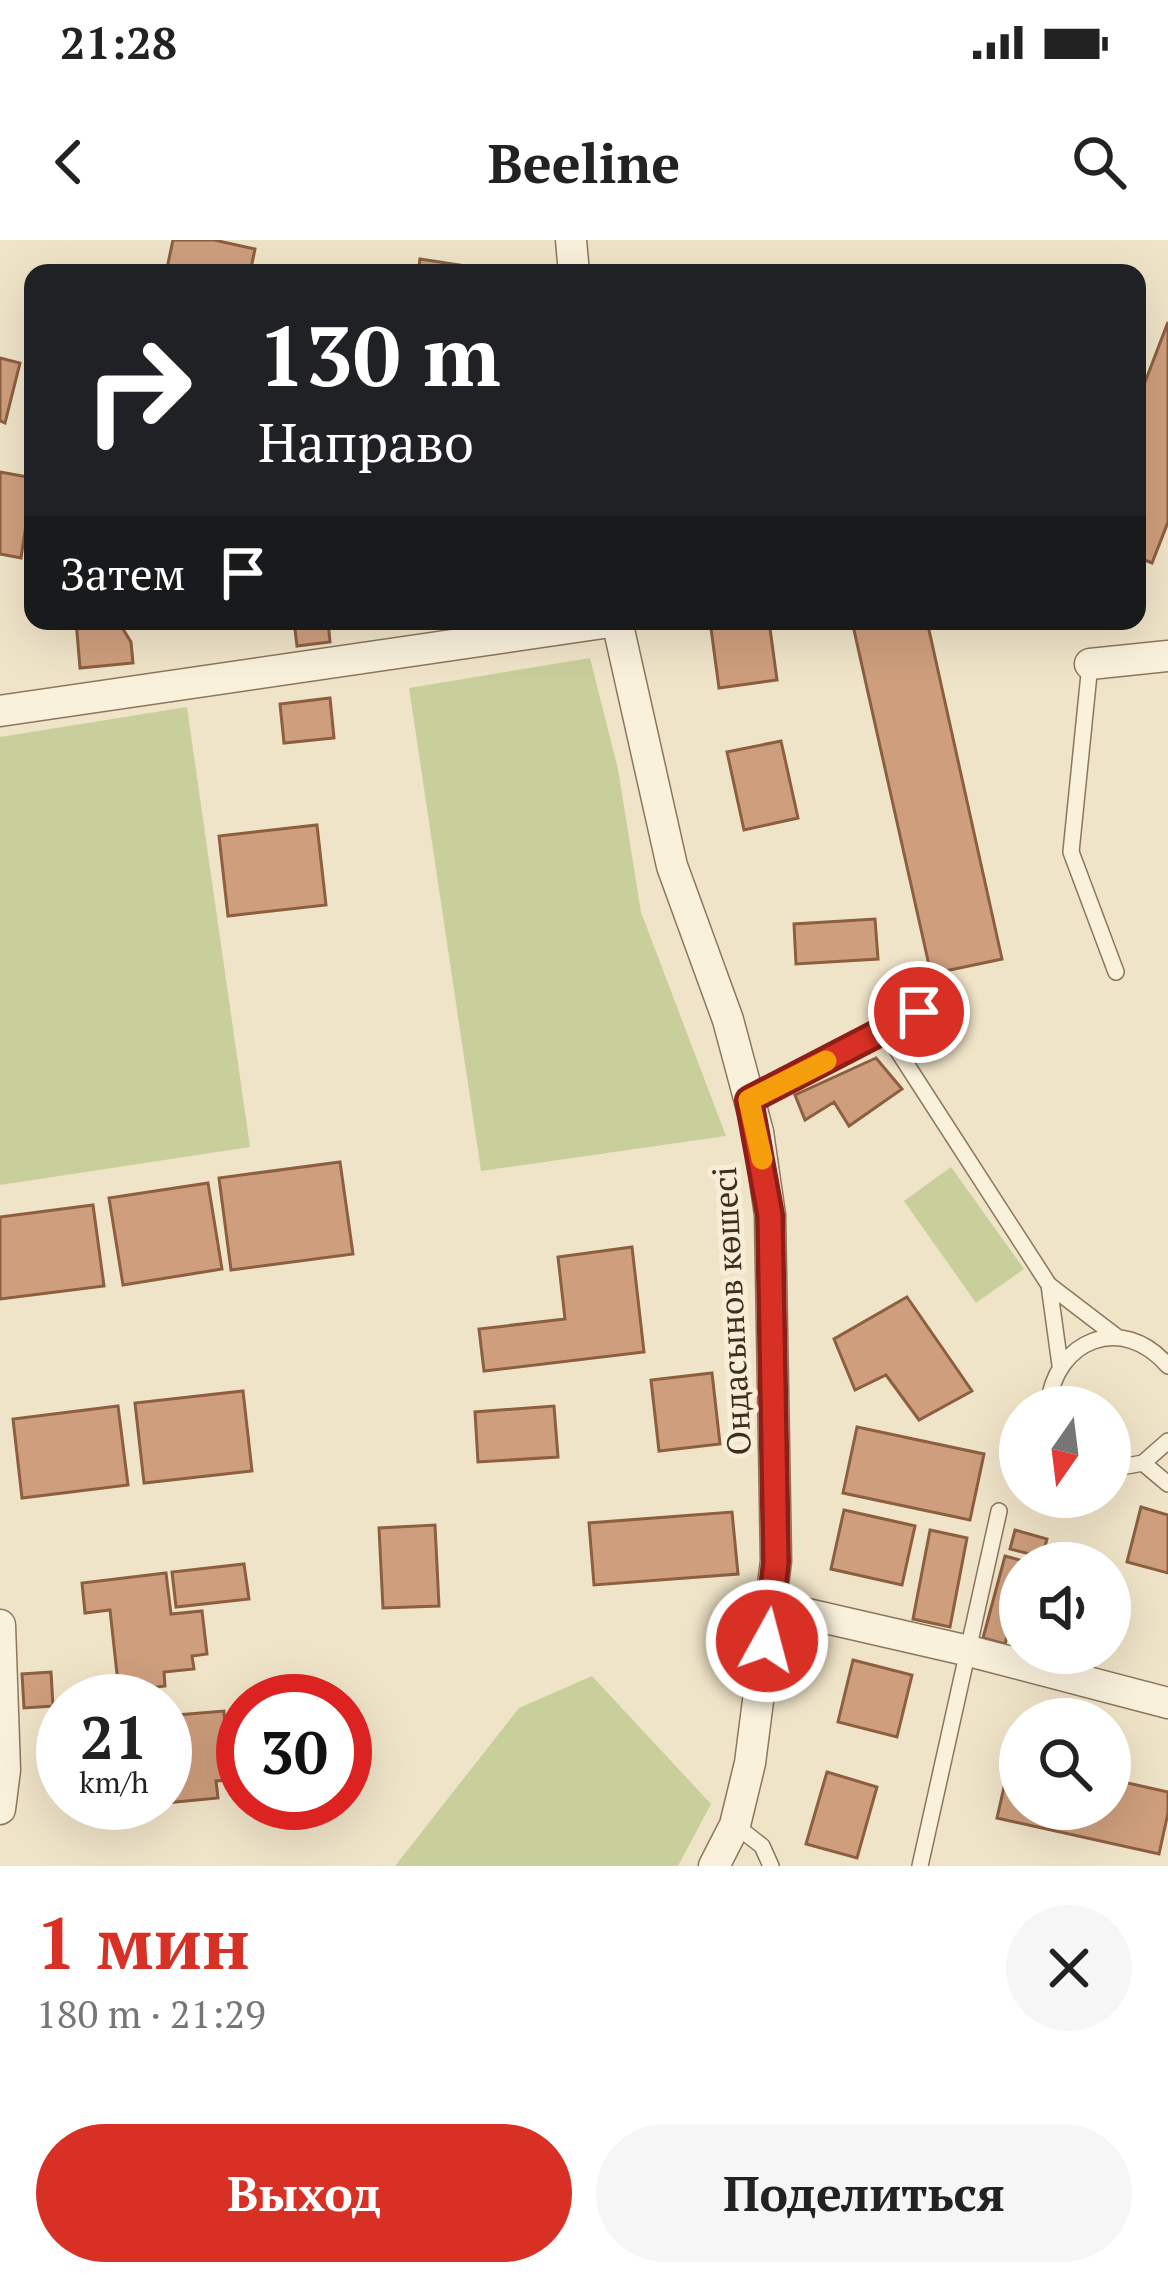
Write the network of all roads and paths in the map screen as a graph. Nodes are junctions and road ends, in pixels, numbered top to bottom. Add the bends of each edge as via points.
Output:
1 (555, 630) edge
2 (619, 630) edge
3 (1168, 656) edge
4 (1090, 664) joint
5 (0, 711) edge
6 (1116, 972) dead end
7 (919, 1012) dead end
8 (885, 1031) junction
9 (749, 1100) junction
10 (1049, 1285) junction
11 (1117, 1337) junction
12 (1060, 1364) junction
13 (1168, 1366) edge
14 (1050, 1386) edge
15 (1168, 1441) edge
16 (1143, 1463) junction
17 (1131, 1465) edge
18 (1168, 1484) edge
19 (999, 1511) dead end
20 (773, 1606) junction
21 (0, 1625) edge
22 (969, 1651) junction
23 (1168, 1703) edge
24 (0, 1809) edge
25 (736, 1825) junction
26 (714, 1866) edge
27 (771, 1866) edge
28 (920, 1866) edge

1 - 5 street
2 - 9 street, Ондасынов көшесі via 672,866
3 - 4 street
4 - 6 lane via 1071,852
7 - 8 lane
8 - 9 lane
8 - 10 lane
9 - 20 street, Ондасынов көшесі via 770,1215
10 - 11 lane
10 - 12 lane
11 - 12 lane via 1095,1340
11 - 13 lane via 1138,1342
12 - 14 lane
15 - 16 lane
16 - 17 lane
16 - 18 lane
19 - 22 lane
20 - 22 street
20 - 25 street, Ондасынов көшесі
21 - 24 street
22 - 23 street
22 - 28 lane
25 - 26 street, Ондасынов көшесі
25 - 27 lane via 762,1846

